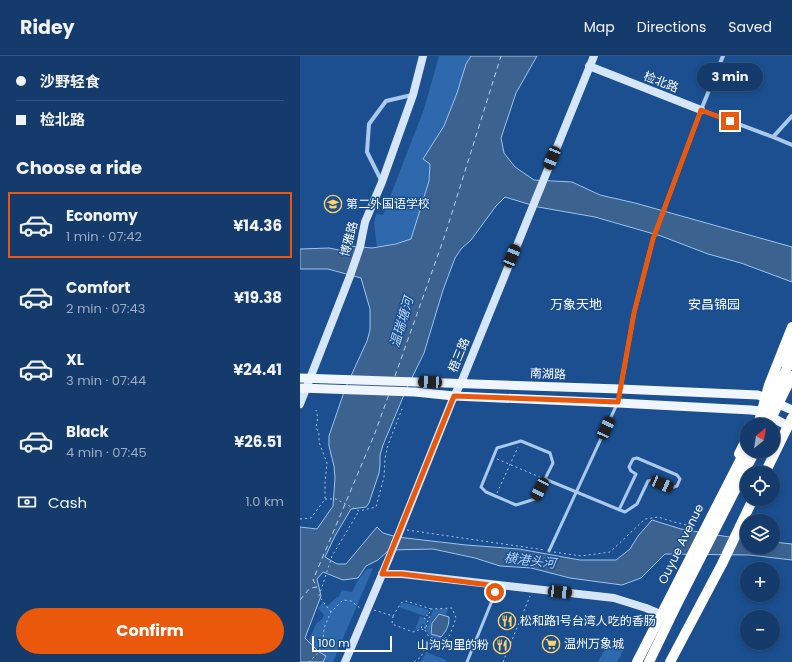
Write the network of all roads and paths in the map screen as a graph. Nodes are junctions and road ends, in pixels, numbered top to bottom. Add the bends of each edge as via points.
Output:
1 (423, 56) edge
2 (594, 56) edge
3 (723, 56) edge
4 (589, 66) junction
5 (413, 95) junction
6 (701, 110) junction
7 (792, 116) edge
8 (773, 137) junction
9 (792, 145) edge
10 (382, 182) junction
11 (792, 327) edge
12 (792, 342) edge
13 (792, 358) edge
14 (792, 376) edge
15 (300, 378) edge
16 (310, 378) junction
17 (461, 383) junction
18 (303, 388) edge
19 (620, 389) junction
20 (454, 396) junction
21 (766, 399) junction
22 (618, 402) junction
23 (300, 404) edge
24 (316, 410) dead end
25 (402, 410) dead end
26 (792, 410) edge
27 (760, 411) junction
28 (756, 418) edge
29 (760, 418) edge
30 (762, 418) edge
31 (771, 418) edge
32 (790, 422) edge
33 (521, 441) junction
34 (740, 452) edge
35 (493, 457) junction
36 (741, 458) edge
37 (751, 458) edge
38 (510, 464) junction
39 (768, 466) edge
40 (545, 479) junction
41 (576, 492) junction
42 (495, 496) junction
43 (325, 499) junction
44 (750, 506) edge
45 (620, 510) junction
46 (360, 511) junction
47 (300, 519) edge
48 (549, 551) dead end
49 (382, 574) junction
50 (498, 586) junction
51 (533, 589) junction
52 (431, 609) junction
53 (366, 610) junction
54 (331, 612) junction
55 (660, 614) junction
56 (393, 616) junction
57 (428, 616) junction
58 (428, 620) junction
59 (425, 627) junction
60 (421, 629) junction
61 (425, 630) junction
62 (429, 637) junction
63 (309, 662) edge
64 (345, 662) edge
65 (414, 662) edge
66 (467, 662) edge
67 (503, 662) edge
68 (638, 662) edge
69 (649, 662) edge
70 (670, 662) edge

1 - 5 street, 博雅路
2 - 4 street, 梧三路
3 - 6 street
4 - 6 street, 检北路
4 - 17 street, 梧三路
5 - 10 street, 博雅路
5 - 10 street via 386,101 369,124 367,152
6 - 8 street, 检北路
6 - 19 street via 653,239 634,313
7 - 8 street
8 - 9 street, 检北路
10 - 16 street, 博雅路 via 365,222 350,276
11 - 29 highway, bridge via 769,385
12 - 21 highway
13 - 30 highway, bridge
14 - 31 highway, bridge
15 - 16 main road, 南湖路
16 - 17 main road, 南湖路
16 - 18 street, 博雅路
17 - 19 main road, 南湖路
17 - 20 street, 梧三路
18 - 20 main road
18 - 23 street, 博雅路
19 - 21 main road, 南湖路 via 758,395
19 - 22 street
20 - 22 main road
20 - 49 street, 梧三路
21 - 26 main road, 南湖路
21 - 27 highway
22 - 27 main road
22 - 41 lane
24 - 43 path via 319,442 327,463
25 - 46 path via 388,445 384,477 376,507
27 - 28 highway
27 - 32 main road
32 - 39 highway
33 - 35 lane via 496,448
33 - 38 path
33 - 40 lane via 550,453 552,463
34 - 55 highway, Ouyue Avenue, bridge
35 - 38 path
35 - 42 lane via 481,486
36 - 68 highway, bridge
37 - 69 highway
38 - 40 path
38 - 42 path
40 - 41 lane
40 - 42 lane via 535,499 525,503 516,505
41 - 45 lane
41 - 48 lane
43 - 46 path via 336,499
43 - 47 path via 311,518
44 - 70 highway
45 - 45 lane via 625,512 637,504 648,481 652,480 671,488 677,486 680,479 677,475 644,460 633,459 629,467 636,474
46 - 54 path via 332,556 319,596
49 - 50 street via 402,574
49 - 53 street, 梧三路
50 - 51 street
50 - 66 lane
51 - 55 street via 614,598
51 - 67 path
52 - 56 path via 406,601 400,602
52 - 57 path
52 - 62 path via 452,608 456,618 450,635 441,641
53 - 54 path via 352,601 343,600
53 - 56 path
53 - 64 street, 梧三路
54 - 63 path via 324,628 319,652
55 - 68 highway, Ouyue Avenue
56 - 60 path via 392,624 413,632
57 - 58 path
57 - 58 path via 424,618
58 - 59 path
59 - 60 path via 422,626
59 - 61 path
60 - 61 path
61 - 62 path
62 - 65 path via 421,657

